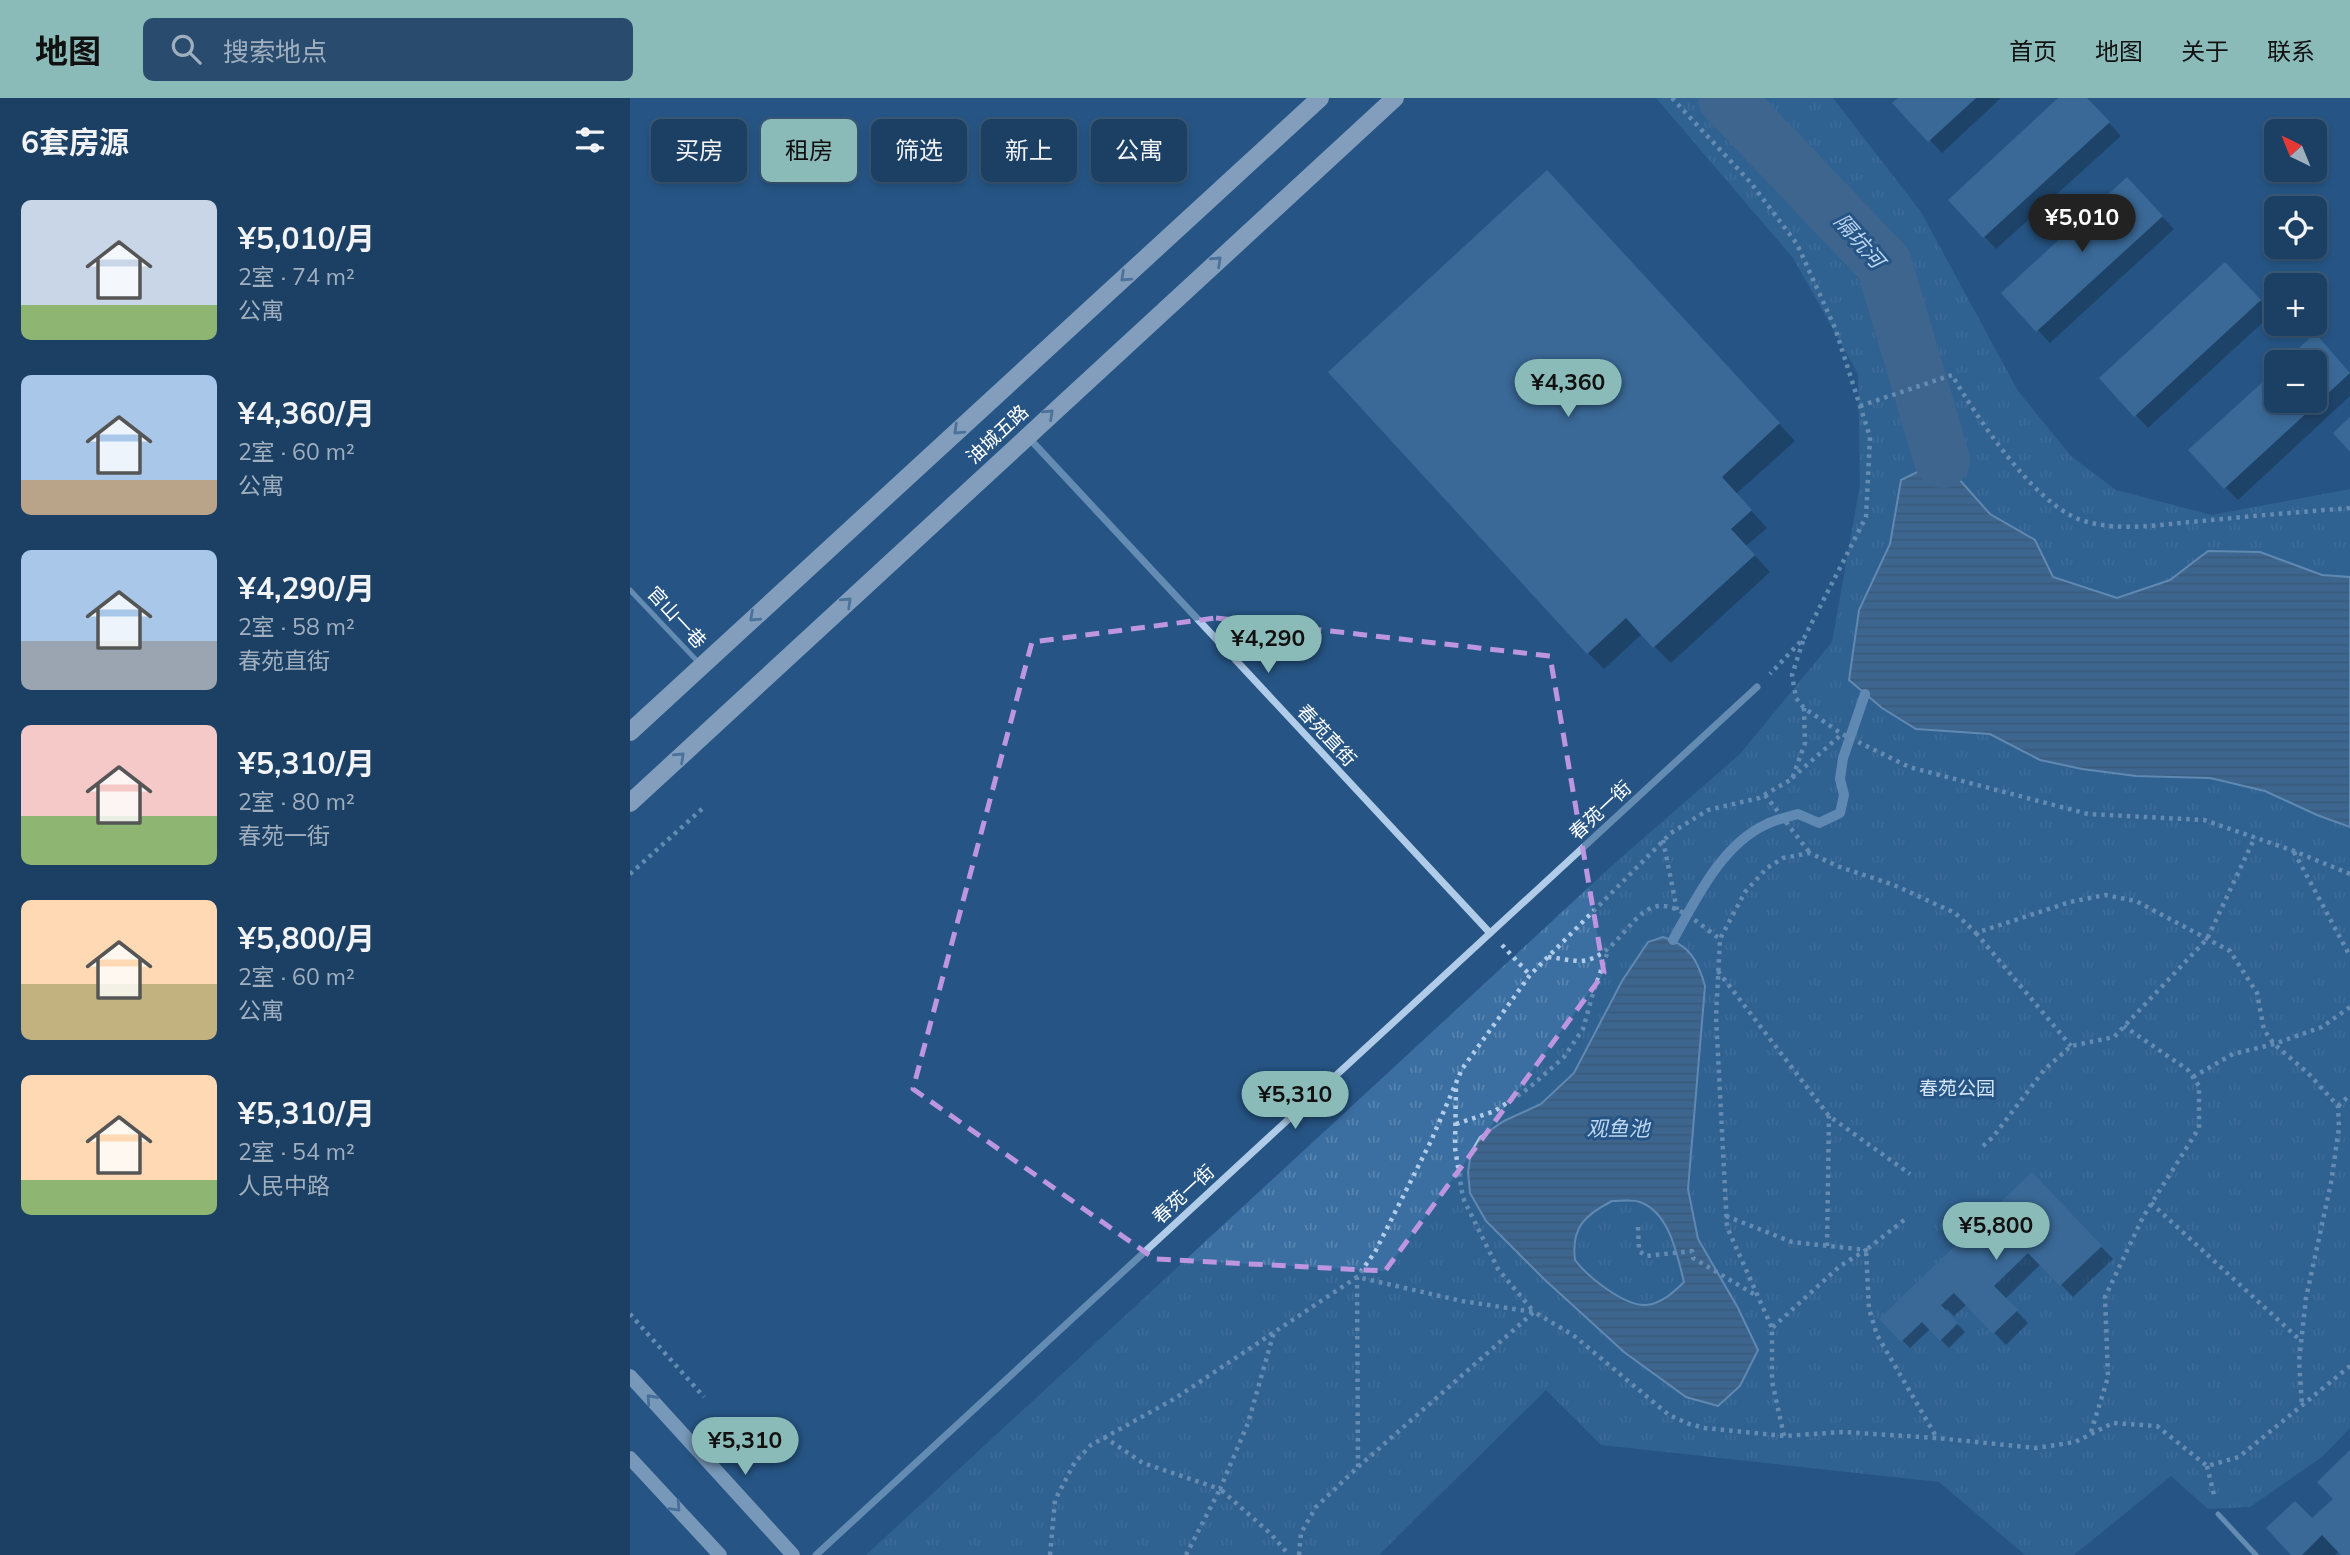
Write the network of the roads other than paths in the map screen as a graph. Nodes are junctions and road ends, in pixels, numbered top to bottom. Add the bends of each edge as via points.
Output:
1 (1320, 98) edge
2 (1395, 98) edge
3 (1026, 436) junction
4 (630, 590) edge
5 (701, 666) junction
6 (1757, 687) road end
7 (630, 732) edge
8 (630, 803) edge
9 (1490, 933) junction
10 (630, 1376) edge
11 (631, 1460) edge
12 (2218, 1514) road end
13 (720, 1555) edge
14 (793, 1555) edge
15 (816, 1555) edge
16 (2256, 1555) edge

1 -> 5 main road, 油城五路
3 -> 2 main road, 油城五路
8 -> 3 main road, 油城五路
3 - 9 street, 春苑直街
4 - 5 lane, 官山一巷
5 - 7 main road, 油城五路
6 - 9 street, 春苑一街
9 - 15 street, 春苑一街
14 -> 10 main road
11 -> 13 main road
12 - 16 lane

